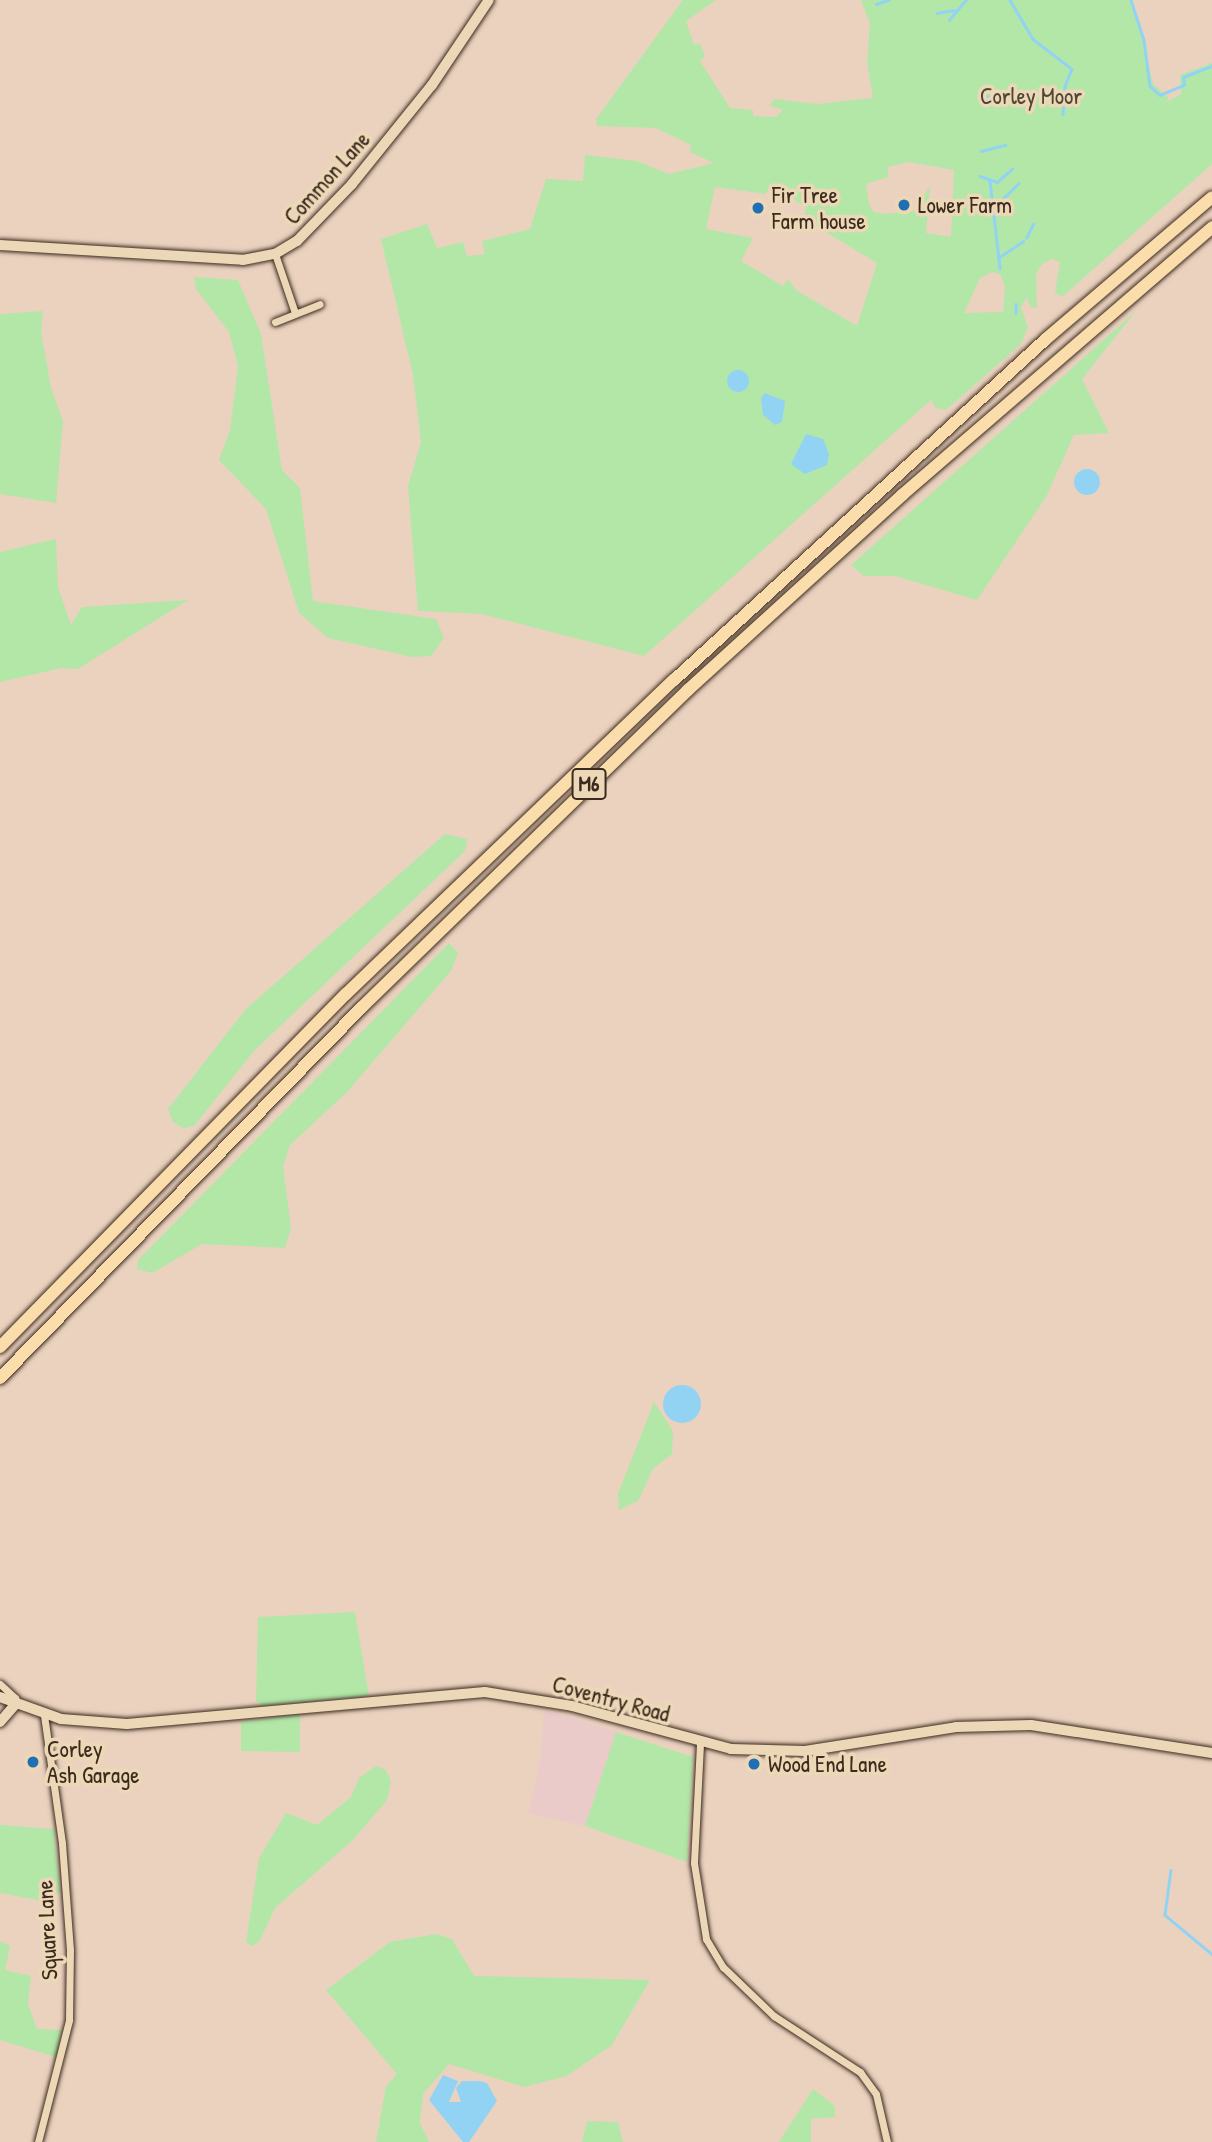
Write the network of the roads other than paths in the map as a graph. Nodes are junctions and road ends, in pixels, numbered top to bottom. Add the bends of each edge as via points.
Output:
1 (489, 0) edge
2 (1212, 197) edge
3 (1212, 227) edge
4 (0, 245) edge
5 (275, 254) junction
6 (320, 304) dead end
7 (295, 313) junction
8 (275, 322) dead end
9 (0, 1347) edge
10 (0, 1378) edge
11 (0, 1684) edge
12 (0, 1697) edge
13 (15, 1705) junction
14 (44, 1715) junction
15 (0, 1722) edge
16 (700, 1744) junction
17 (1212, 1753) edge
18 (38, 2142) edge
19 (887, 2142) edge

1 - 5 main road, Common Lane via 432,85 352,184 297,241
2 - 9 highway, M6 via 1017,366 664,689 346,993
3 - 10 highway, M6 via 902,495 688,690 362,1007
4 - 5 main road, Common Lane via 243,260
5 - 7 street
6 - 7 street
7 - 8 street
11 - 13 street via 15,1698
12 - 13 main road, Coventry Road
13 - 14 main road, Coventry Road
13 - 15 main road
14 - 16 main road, Coventry Road via 127,1724 485,1692 572,1706
14 - 18 street, Square Lane via 62,1843 69,2020
16 - 17 main road, Coventry Road via 767,1752 805,1751 956,1727 1031,1725
16 - 19 street via 694,1863 706,1939 723,1967 774,2016 860,2072 876,2094

